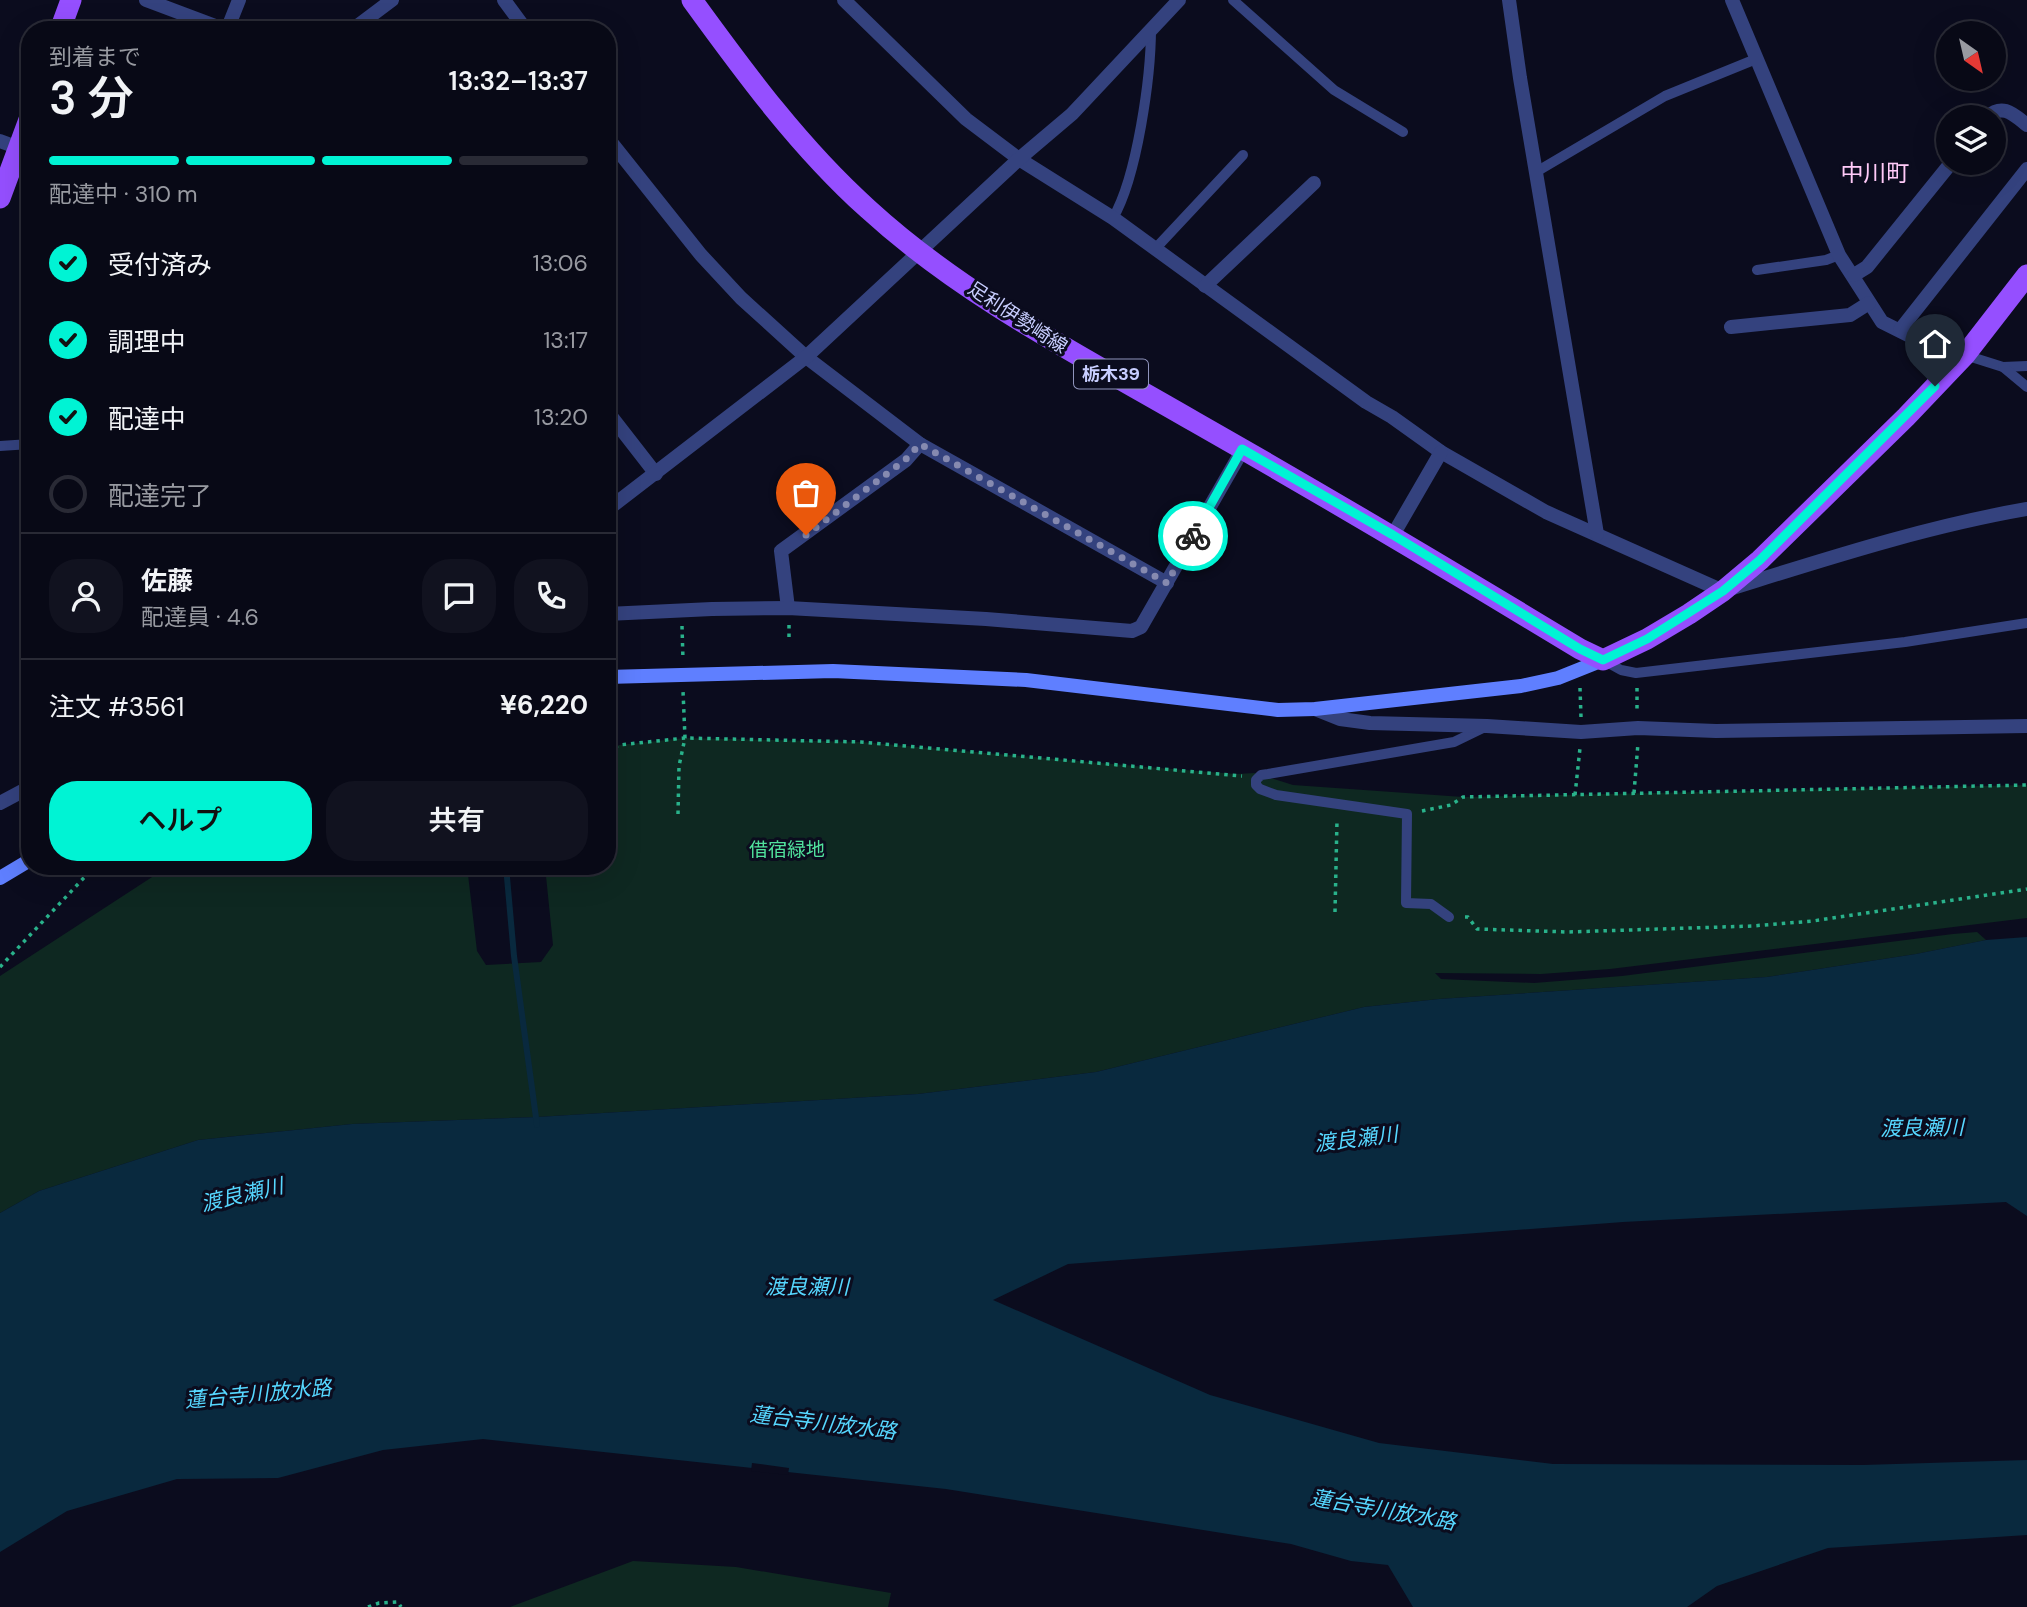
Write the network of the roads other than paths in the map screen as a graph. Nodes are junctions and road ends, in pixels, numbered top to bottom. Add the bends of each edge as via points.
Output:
1 (71, 0) edge
2 (146, 0) edge
3 (239, 0) edge
4 (392, 0) edge
5 (692, 0) edge
6 (844, 0) edge
7 (1233, 0) edge
8 (1510, 0) edge
9 (1732, 0) edge
10 (1177, 1) edge
11 (510, 2) edge
12 (63, 21) edge
13 (202, 21) edge
14 (230, 21) edge
15 (364, 21) edge
16 (521, 21) edge
17 (1151, 28) junction
18 (1756, 59) junction
19 (2006, 110) edge
20 (2027, 125) edge
21 (21, 129) edge
22 (1402, 132) dead end
23 (9, 144) edge
24 (616, 148) edge
25 (1243, 155) dead end
26 (1018, 159) junction
27 (2027, 169) edge
28 (1536, 172) junction
29 (1941, 175) edge
30 (1314, 183) dead end
31 (0, 198) edge
32 (1113, 218) junction
33 (1155, 249) junction
34 (919, 251) junction
35 (1839, 255) junction
36 (1757, 270) dead end
37 (1854, 275) junction
38 (2027, 275) edge
39 (1205, 286) junction
40 (1869, 303) junction
41 (1731, 327) dead end
42 (1900, 330) junction
43 (1965, 355) junction
44 (806, 357) junction
45 (2027, 366) edge
46 (2003, 367) junction
47 (2027, 387) edge
48 (616, 423) edge
49 (920, 444) junction
50 (21, 445) edge
51 (0, 446) edge
52 (1242, 449) junction
53 (1441, 452) junction
54 (656, 474) junction
55 (616, 503) edge
56 (2027, 509) edge
57 (1597, 534) junction
58 (1393, 535) junction
59 (1167, 583) junction
60 (1723, 591) junction
61 (788, 608) junction
62 (616, 614) edge
63 (2027, 623) edge
64 (1603, 660) junction
65 (616, 677) edge
66 (1315, 709) junction
67 (1487, 726) junction
68 (2027, 726) edge
69 (21, 792) edge
70 (0, 803) edge
71 (21, 865) edge
72 (0, 878) edge
73 (1448, 917) road end

1 - 12 main road
2 - 13 street
3 - 14 street
4 - 15 street
5 - 34 main road, 足利伊勢崎線 / 栃木39 via 825,167
6 - 26 street via 966,119
7 - 22 lane via 1334,90
8 - 28 street
9 - 18 street
10 - 17 street
11 - 16 street
17 - 26 street via 1072,114
17 - 32 lane via 1137,145
18 - 28 lane via 1665,96
18 - 35 street
19 - 20 street
21 - 23 main road
23 - 31 main road
24 - 44 street via 701,255
25 - 33 lane
26 - 32 street
26 - 34 street
27 - 42 street
28 - 57 street
29 - 37 street via 1867,267
30 - 39 street
32 - 33 street
33 - 39 street
34 - 44 street
34 - 52 main road, 足利伊勢崎線 / 栃木39 via 1059,345
35 - 36 lane
35 - 37 street
37 - 40 street
38 - 43 main road
39 - 53 street
40 - 41 street via 1850,315
40 - 42 street via 1882,322
42 - 43 street via 1940,351
43 - 46 lane
43 - 60 main road via 1795,527
44 - 49 street
44 - 54 street
45 - 46 lane
46 - 47 lane
48 - 54 street
49 - 59 street
49 - 61 street via 905,460 781,551
50 - 51 lane
52 - 58 main road, 足利伊勢崎線 / 栃木39
52 - 59 street
53 - 57 street via 1546,512
53 - 58 street
54 - 55 street
56 - 60 street via 1908,534
57 - 60 street
58 - 64 main road, 足利伊勢崎線 / 栃木39
59 - 61 street via 1141,627 1132,631
60 - 64 main road via 1647,639
61 - 62 street
63 - 64 lane via 1636,673
64 - 66 street via 1558,678 1521,686
65 - 66 street via 846,671 1026,680 1278,710
66 - 67 street via 1340,719 1370,723
67 - 68 street via 1638,733
67 - 73 lane via 1454,742 1261,775 1256,780 1260,789 1276,795 1406,814 1406,903 1431,904
69 - 70 street
71 - 72 street

